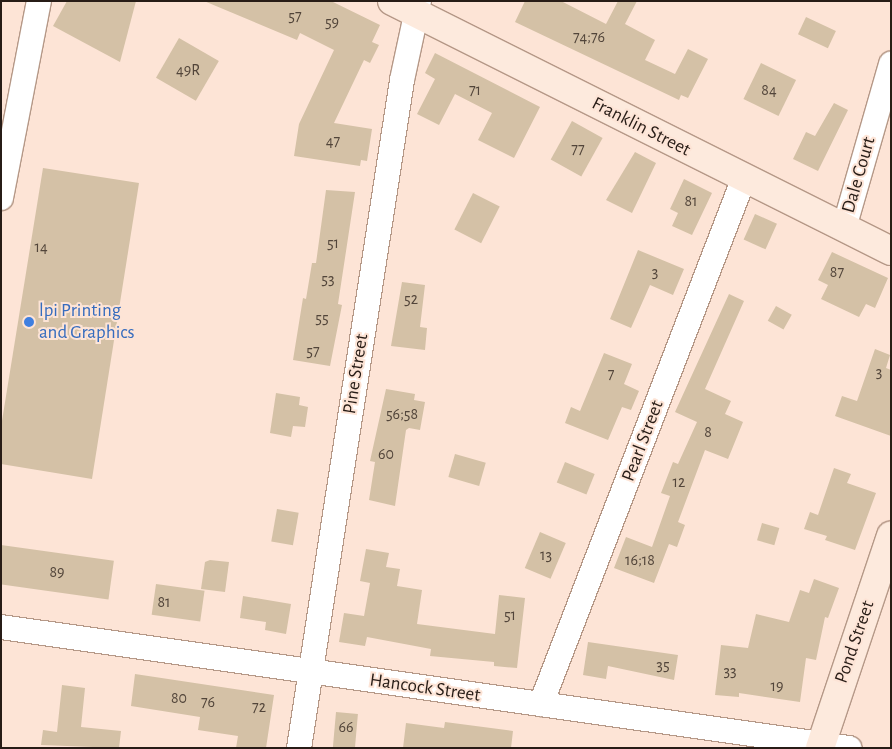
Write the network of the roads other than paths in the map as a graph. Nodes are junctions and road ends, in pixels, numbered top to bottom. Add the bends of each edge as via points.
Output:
1 (39, 1) edge
2 (392, 1) edge
3 (417, 8) edge
4 (891, 64) edge
5 (744, 178) junction
6 (1, 198) edge
7 (844, 228) junction
8 (891, 251) edge
9 (891, 536) edge
10 (1, 627) edge
11 (310, 672) junction
12 (541, 704) junction
13 (820, 746) edge
14 (299, 748) edge
15 (849, 748) edge

1 - 6 street
2 - 3 main road, Franklin Street
3 - 5 main road, Franklin Street
3 - 11 street, Pine Street via 402,80
4 - 7 street, Dale Court
5 - 7 main road, Franklin Street
5 - 12 street, Pearl Street
7 - 8 main road, Franklin Street
9 - 13 main road, Pond Street
10 - 11 street, Hancock Street
11 - 12 street, Hancock Street
11 - 14 street, Pine Street
12 - 13 street, Hancock Street
13 - 15 street, Hancock Street

